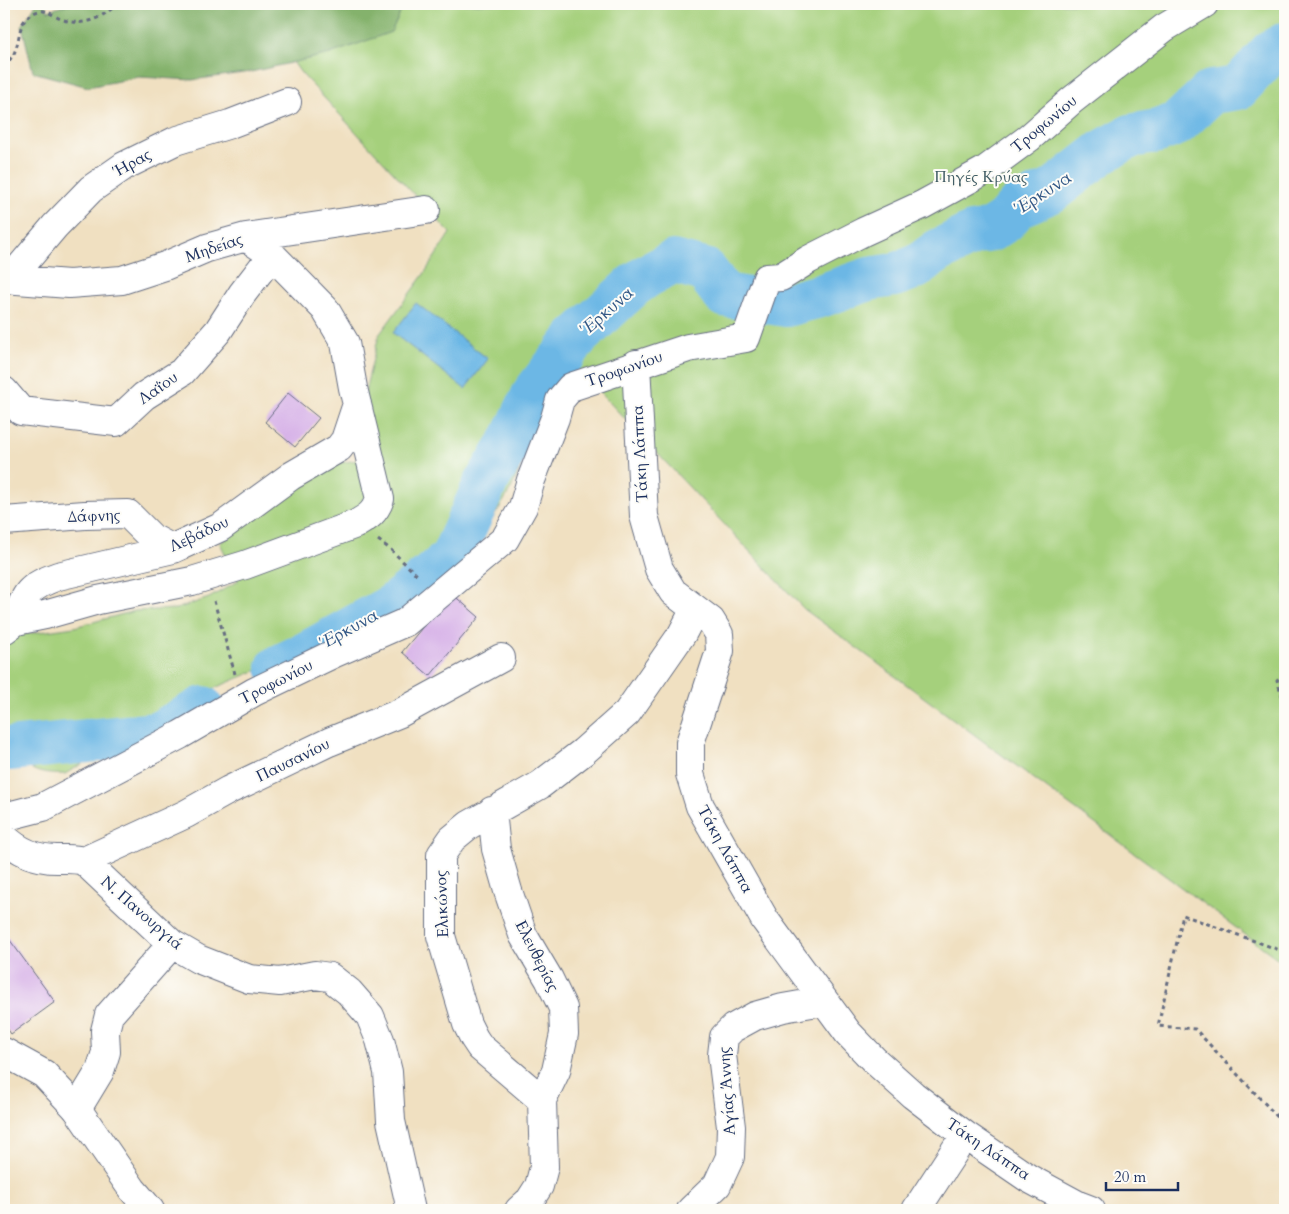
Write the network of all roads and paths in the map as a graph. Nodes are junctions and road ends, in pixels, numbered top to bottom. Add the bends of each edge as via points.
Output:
1 (117, 4) edge
2 (1204, 4) edge
3 (4, 67) edge
4 (288, 102) dead end
5 (426, 210) dead end
6 (246, 236) junction
7 (272, 255) junction
8 (7, 278) edge
9 (636, 364) junction
10 (4, 391) edge
11 (358, 404) junction
12 (4, 521) edge
13 (172, 549) junction
14 (390, 549) dead end
15 (207, 576) junction
16 (438, 595) junction
17 (695, 609) junction
18 (10, 625) edge
19 (226, 643) dead end
20 (501, 658) dead end
21 (1285, 674) edge
22 (1285, 705) edge
23 (492, 811) junction
24 (4, 816) edge
25 (4, 837) edge
26 (84, 861) junction
27 (172, 944) junction
28 (1285, 952) edge
29 (824, 1001) junction
30 (4, 1052) edge
31 (542, 1100) junction
32 (78, 1109) junction
33 (1285, 1125) edge
34 (965, 1135) junction
35 (150, 1210) edge
36 (411, 1210) edge
37 (519, 1210) edge
38 (691, 1210) edge
39 (916, 1210) edge
40 (1091, 1210) edge

1 - 3 path via 102,16 84,23 64,20 39,10 28,17 16,50
2 - 9 street, Τροφωνίου via 1164,28 984,172 862,232 781,277 767,278 746,338 688,348
4 - 8 street, Ήρας via 230,124 174,140 124,166 91,189
5 - 6 street, Μηδείας
6 - 7 street, Λεβάδου
6 - 8 street, Μηδείας via 122,280 69,284
7 - 10 street, Λαΐου via 218,331 182,372 144,396 116,422 21,411
7 - 11 street, Λεβάδου via 325,309 345,343
9 - 16 street, Τροφωνίου via 571,387 560,400 523,507 505,539
9 - 17 street, Τάκη Λάππα via 644,516 659,569 673,592
11 - 13 street, Λεβάδου via 339,448 291,476 221,527
11 - 15 street, Λεβάδου via 380,499 376,510 356,524
12 - 13 street, Δάφνης via 128,514 152,538
13 - 18 street, Λεβάδου via 43,581 24,596
14 - 16 path
15 - 18 street, Λεβάδου via 98,600
15 - 19 path
16 - 24 street, Τροφωνίου via 406,622 254,692 180,735 43,806
17 - 23 street, Ελικώνος via 682,634 627,713 540,785
17 - 29 street, Τάκη Λάππα via 711,621 719,634 720,651 690,743 690,774 700,806 765,920
20 - 26 street, Παυσανίου via 400,713 329,742
21 - 22 path via 1277,680
23 - 31 street, Ελευθερίας via 496,849 523,935 563,1008 564,1034 556,1071
23 - 31 street, Ελικώνος via 452,839 441,855 441,936 474,1038 480,1047
25 - 26 street via 12,846 34,858
26 - 27 street, Ν. Πανουργιά
27 - 32 street via 109,1015 105,1031 106,1052 100,1071
27 - 36 street, Ν. Πανουργιά via 198,959 249,979 280,982 315,975 330,977 354,998 370,1016 380,1040 388,1072 391,1121
28 - 33 path via 1183,915 1158,1026 1195,1029
29 - 34 street, Τάκη Λάππα via 874,1060
29 - 38 street, Αγίας Άννης via 755,1016 732,1028 724,1037 722,1055 731,1127 730,1157 717,1185
30 - 32 street via 44,1074
31 - 37 street via 544,1167 539,1186
32 - 35 street
34 - 39 street
34 - 40 street, Τάκη Λάππα via 1028,1178

